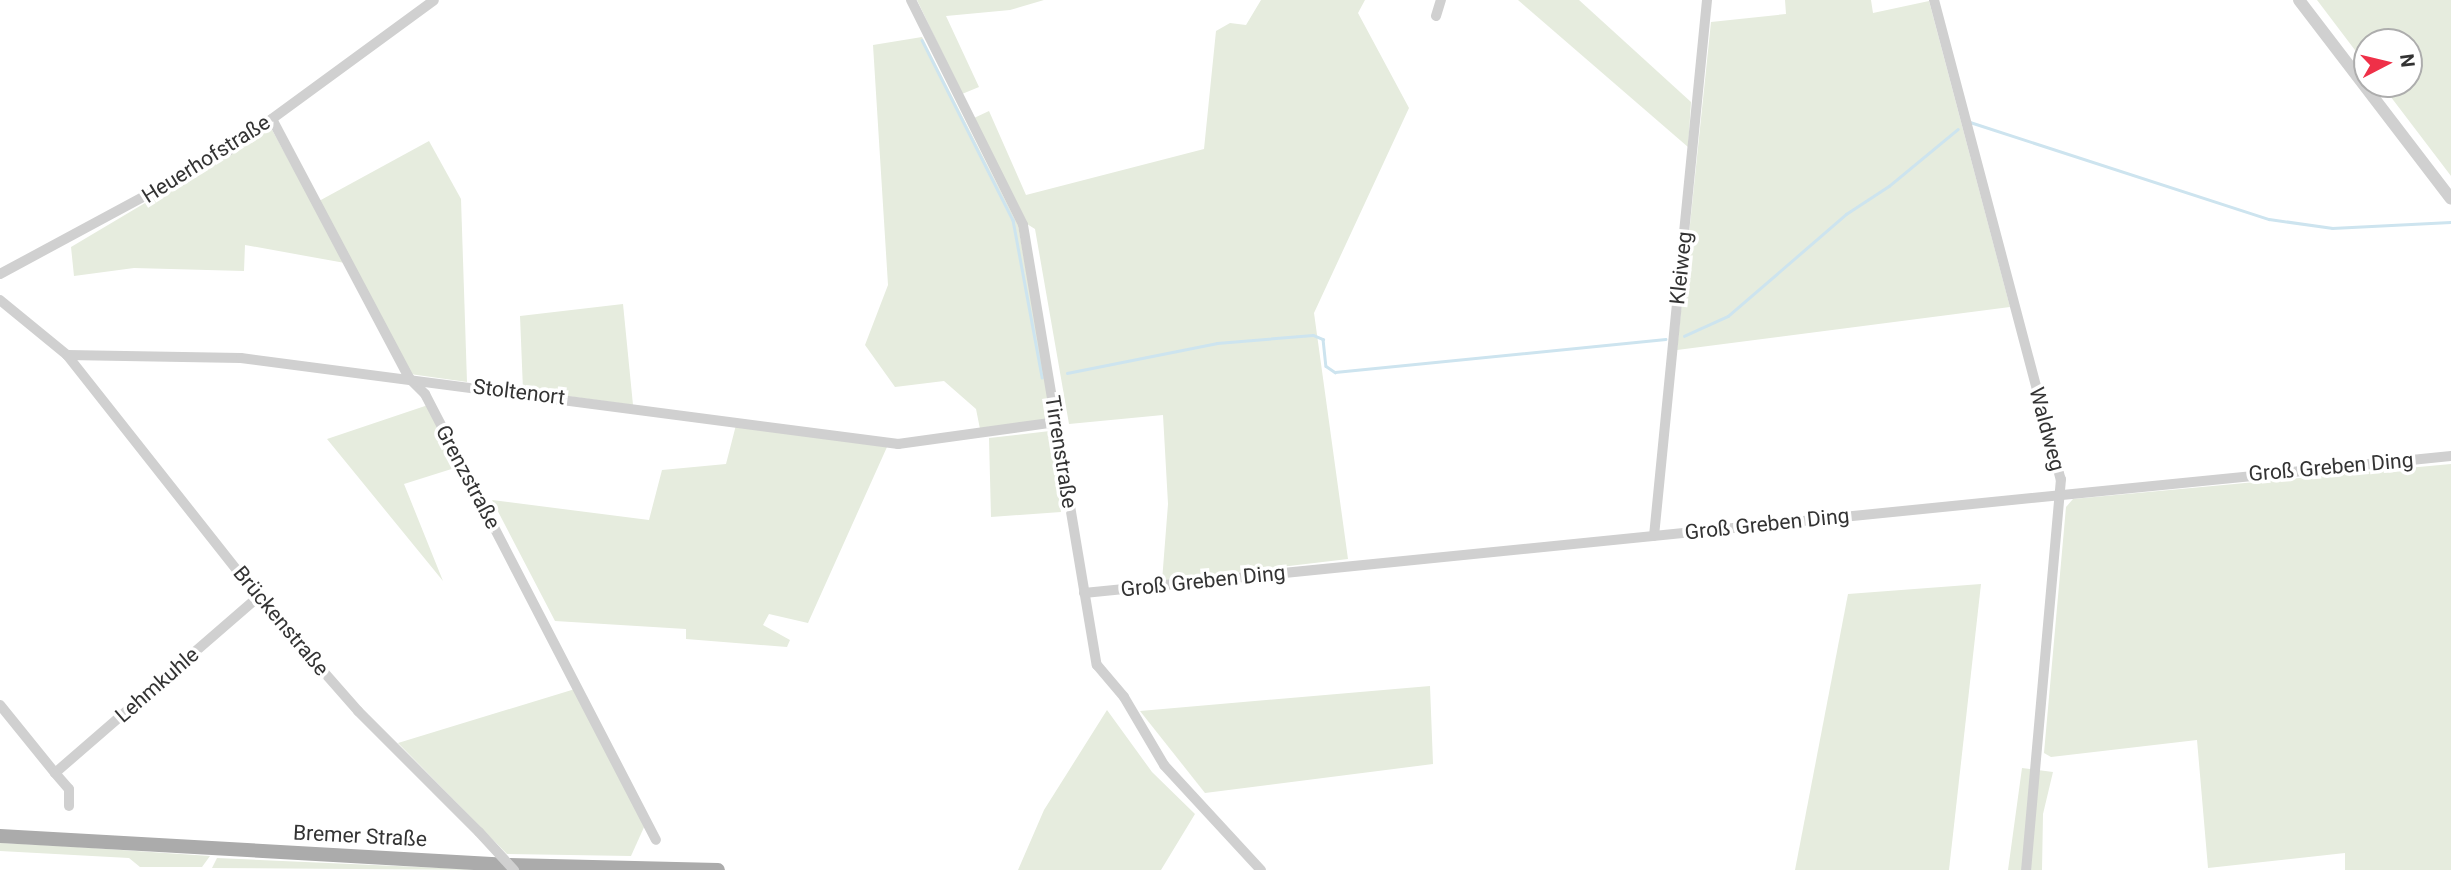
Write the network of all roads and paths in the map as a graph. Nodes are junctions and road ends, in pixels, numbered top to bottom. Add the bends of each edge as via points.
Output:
1 (434, 0) edge
2 (911, 0) edge
3 (1441, 0) edge
4 (1707, 0) edge
5 (1934, 0) edge
6 (2300, 0) edge
7 (1436, 16) dead end
8 (272, 119) junction
9 (2451, 199) edge
10 (0, 274) edge
11 (0, 300) edge
12 (67, 355) junction
13 (409, 377) junction
14 (1056, 422) junction
15 (2451, 456) edge
16 (2061, 492) junction
17 (1654, 536) junction
18 (1083, 593) junction
19 (258, 597) junction
20 (0, 705) edge
21 (55, 773) junction
22 (69, 806) dead end
23 (0, 836) edge
24 (656, 840) dead end
25 (514, 870) edge
26 (718, 870) edge
27 (1261, 870) edge
28 (2026, 870) edge

1 - 8 street, Heuerhofstraße
2 - 14 street, Tirrenstraße via 1023,225
3 - 7 street
4 - 17 street, Kleiweg
5 - 16 street, Waldweg
6 - 9 street
8 - 10 street, Heuerhofstraße via 176,182
8 - 13 street, Grenzstraße
11 - 12 street
12 - 13 street, Stoltenort via 241,358
12 - 19 street, Brückenstraße
13 - 14 street, Stoltenort via 898,444
13 - 24 street, Grenzstraße via 425,394
14 - 18 street, Tirrenstraße
15 - 16 street, Groß Greben Ding
16 - 17 street, Groß Greben Ding
16 - 28 street, Waldweg
17 - 18 street, Groß Greben Ding
18 - 27 street, Tirrenstraße via 1100,673 1124,697 1164,765
19 - 21 street, Lehmkuhle
19 - 25 street, Brückenstraße, bridge via 358,711
20 - 21 street
21 - 22 street via 68,789
23 - 26 main road, Bremer Straße via 509,865

